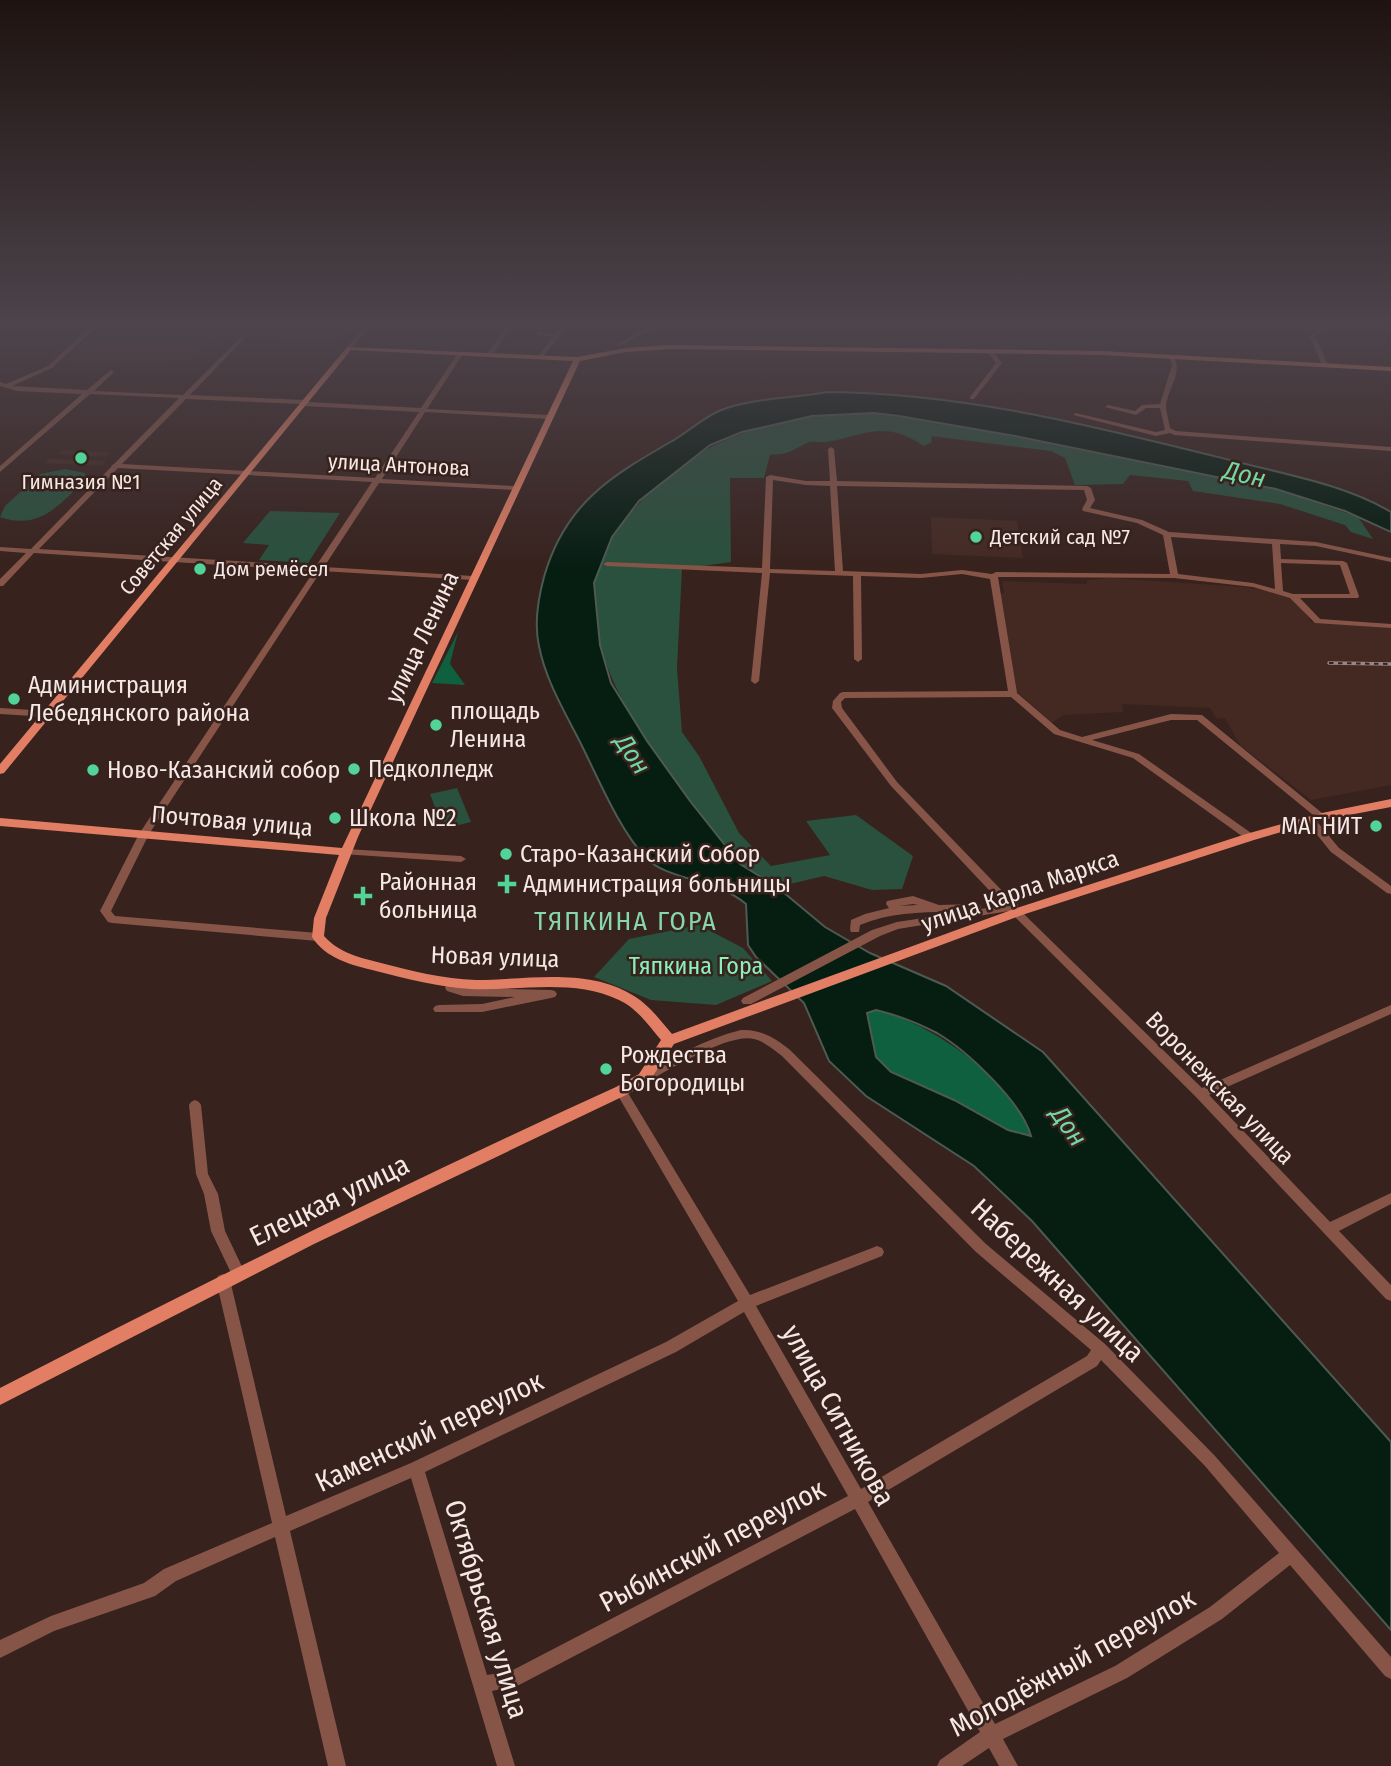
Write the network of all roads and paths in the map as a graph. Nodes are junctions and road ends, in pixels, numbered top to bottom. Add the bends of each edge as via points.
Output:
1 (74, 405) edge
2 (177, 405) edge
3 (302, 405) edge
4 (340, 405) edge
5 (427, 405) edge
6 (555, 405) edge
7 (1163, 406) joint
8 (1108, 407) dead end
9 (423, 411) junction
10 (1076, 415) dead end
11 (549, 417) junction
12 (1171, 431) junction
13 (831, 449) dead end
14 (1391, 449) edge
15 (0, 461) edge
16 (10, 461) junction
17 (114, 466) junction
18 (0, 470) edge
19 (247, 474) junction
20 (377, 481) junction
21 (833, 483) junction
22 (516, 488) junction
23 (1167, 534) junction
24 (1276, 542) junction
25 (0, 548) edge
26 (33, 550) junction
27 (1367, 554) junction
28 (178, 559) junction
29 (1391, 560) edge
30 (1280, 561) junction
31 (1343, 563) junction
32 (607, 564) dead end
33 (320, 569) junction
34 (766, 571) junction
35 (839, 573) junction
36 (857, 574) junction
37 (1174, 576) junction
38 (993, 577) junction
39 (473, 578) junction
40 (0, 584) edge
41 (1279, 590) junction
42 (1293, 596) junction
43 (1391, 626) edge
44 (859, 659) dead end
45 (755, 681) dead end
46 (1013, 694) junction
47 (0, 711) edge
48 (48, 714) junction
49 (1083, 740) junction
50 (0, 771) edge
51 (1391, 803) edge
52 (1316, 819) junction
53 (0, 822) edge
54 (144, 834) junction
55 (1250, 837) junction
56 (346, 852) junction
57 (461, 859) dead end
58 (1391, 891) edge
59 (1016, 910) junction
60 (999, 914) junction
61 (855, 929) dead end
62 (318, 937) junction
63 (453, 983) junction
64 (750, 1006) junction
65 (439, 1009) dead end
66 (1391, 1009) edge
67 (669, 1040) junction
68 (645, 1078) junction
69 (621, 1091) junction
70 (1200, 1094) junction
71 (195, 1105) dead end
72 (1391, 1198) edge
73 (1328, 1230) junction
74 (877, 1252) dead end
75 (230, 1277) junction
76 (1391, 1295) edge
77 (747, 1303) junction
78 (1100, 1349) junction
79 (0, 1398) edge
80 (416, 1468) junction
81 (856, 1500) junction
82 (279, 1528) junction
83 (1291, 1554) junction
84 (0, 1649) edge
85 (1391, 1670) edge
86 (483, 1684) junction
87 (992, 1735) junction
88 (337, 1766) edge
89 (506, 1766) edge
90 (946, 1766) edge
91 (1009, 1766) edge

1 - 16 street
2 - 17 street
3 - 19 main road, Советская улица
4 - 9 street
5 - 9 street
6 - 11 main road, улица Ленина
7 - 8 street via 1144,406 1136,413
7 - 12 street
9 - 11 street
9 - 20 street
10 - 12 street via 1156,434
11 - 22 main road, улица Ленина
12 - 14 street
13 - 21 street
15 - 16 street
16 - 18 street
17 - 19 street, улица Антонова
17 - 26 street
19 - 20 street, улица Антонова
19 - 28 main road, Советская улица
20 - 22 street, улица Антонова
20 - 33 street
21 - 23 street via 1087,488 1091,500 1086,509 1126,521 1151,522
21 - 34 street via 770,477
21 - 35 street
22 - 39 main road, улица Ленина
23 - 24 street
23 - 37 street
24 - 27 street
24 - 30 street
25 - 26 street
26 - 28 street
26 - 40 street
27 - 29 street
27 - 31 street via 1339,558
28 - 33 street
28 - 48 main road, Советская улица
30 - 31 street
30 - 41 street via 1276,569
31 - 42 street via 1355,596
32 - 34 street
33 - 39 street
33 - 54 street
34 - 35 street
34 - 45 street
35 - 36 street
36 - 38 street via 962,572
36 - 44 street
37 - 38 street via 1009,573
37 - 41 street
38 - 46 street
39 - 56 main road, улица Ленина
41 - 42 street
42 - 43 street via 1318,621
46 - 49 street via 1057,732
46 - 59 street, Воронежская улица via 857,693 837,701 843,716 894,784
47 - 48 street
48 - 50 main road, Советская улица
49 - 52 street via 1171,717 1199,717
49 - 55 street via 1136,756
51 - 52 main road, улица Карла Маркса
52 - 55 main road, улица Карла Маркса
52 - 58 street via 1335,850
53 - 54 main road, Почтовая улица
54 - 56 main road, Почтовая улица
54 - 62 street via 105,911 112,919
55 - 59 main road, улица Карла Маркса
56 - 57 street, Почтовая улица
56 - 62 main road, улица Ленина via 320,918
59 - 60 main road, улица Карла Маркса
59 - 70 street, Воронежская улица
60 - 61 street via 991,908 896,910 868,916 855,923
60 - 64 main road, улица Карла Маркса via 918,949
60 - 64 street, улица Карла Маркса via 897,926 876,933
62 - 63 main road, Новая улица via 356,962
63 - 65 street via 451,988 463,992 551,995 481,1008
63 - 67 main road, Новая улица via 584,983 640,1007
64 - 67 main road, улица Карла Маркса
66 - 70 street
67 - 68 main road, Елецкая улица
68 - 69 main road, Елецкая улица
68 - 78 street, Набережная улица via 730,1038 749,1034 772,1042 981,1248
69 - 75 main road, Елецкая улица
69 - 77 street, улица Ситникова
70 - 73 street, Воронежская улица
71 - 75 street via 201,1167
72 - 73 street
73 - 76 street, Воронежская улица
74 - 77 street, Каменский переулок
75 - 79 main road, Елецкая улица
75 - 82 street
77 - 80 street, Каменский переулок via 671,1347
77 - 81 street, улица Ситникова
78 - 81 street, Рыбинский переулок via 1093,1361
78 - 83 street, Набережная улица via 1210,1461
80 - 82 street, Каменский переулок
80 - 86 street, Октябрьская улица
81 - 86 street, Рыбинский переулок via 513,1679
81 - 87 street, улица Ситникова
82 - 84 street, Каменский переулок via 170,1575 149,1590 51,1624
82 - 88 street
83 - 85 street, Набережная улица
83 - 87 street, Молодёжный переулок via 1216,1613 1121,1672
86 - 89 street, Октябрьская улица
87 - 90 street, Молодёжный переулок
87 - 91 street, улица Ситникова

